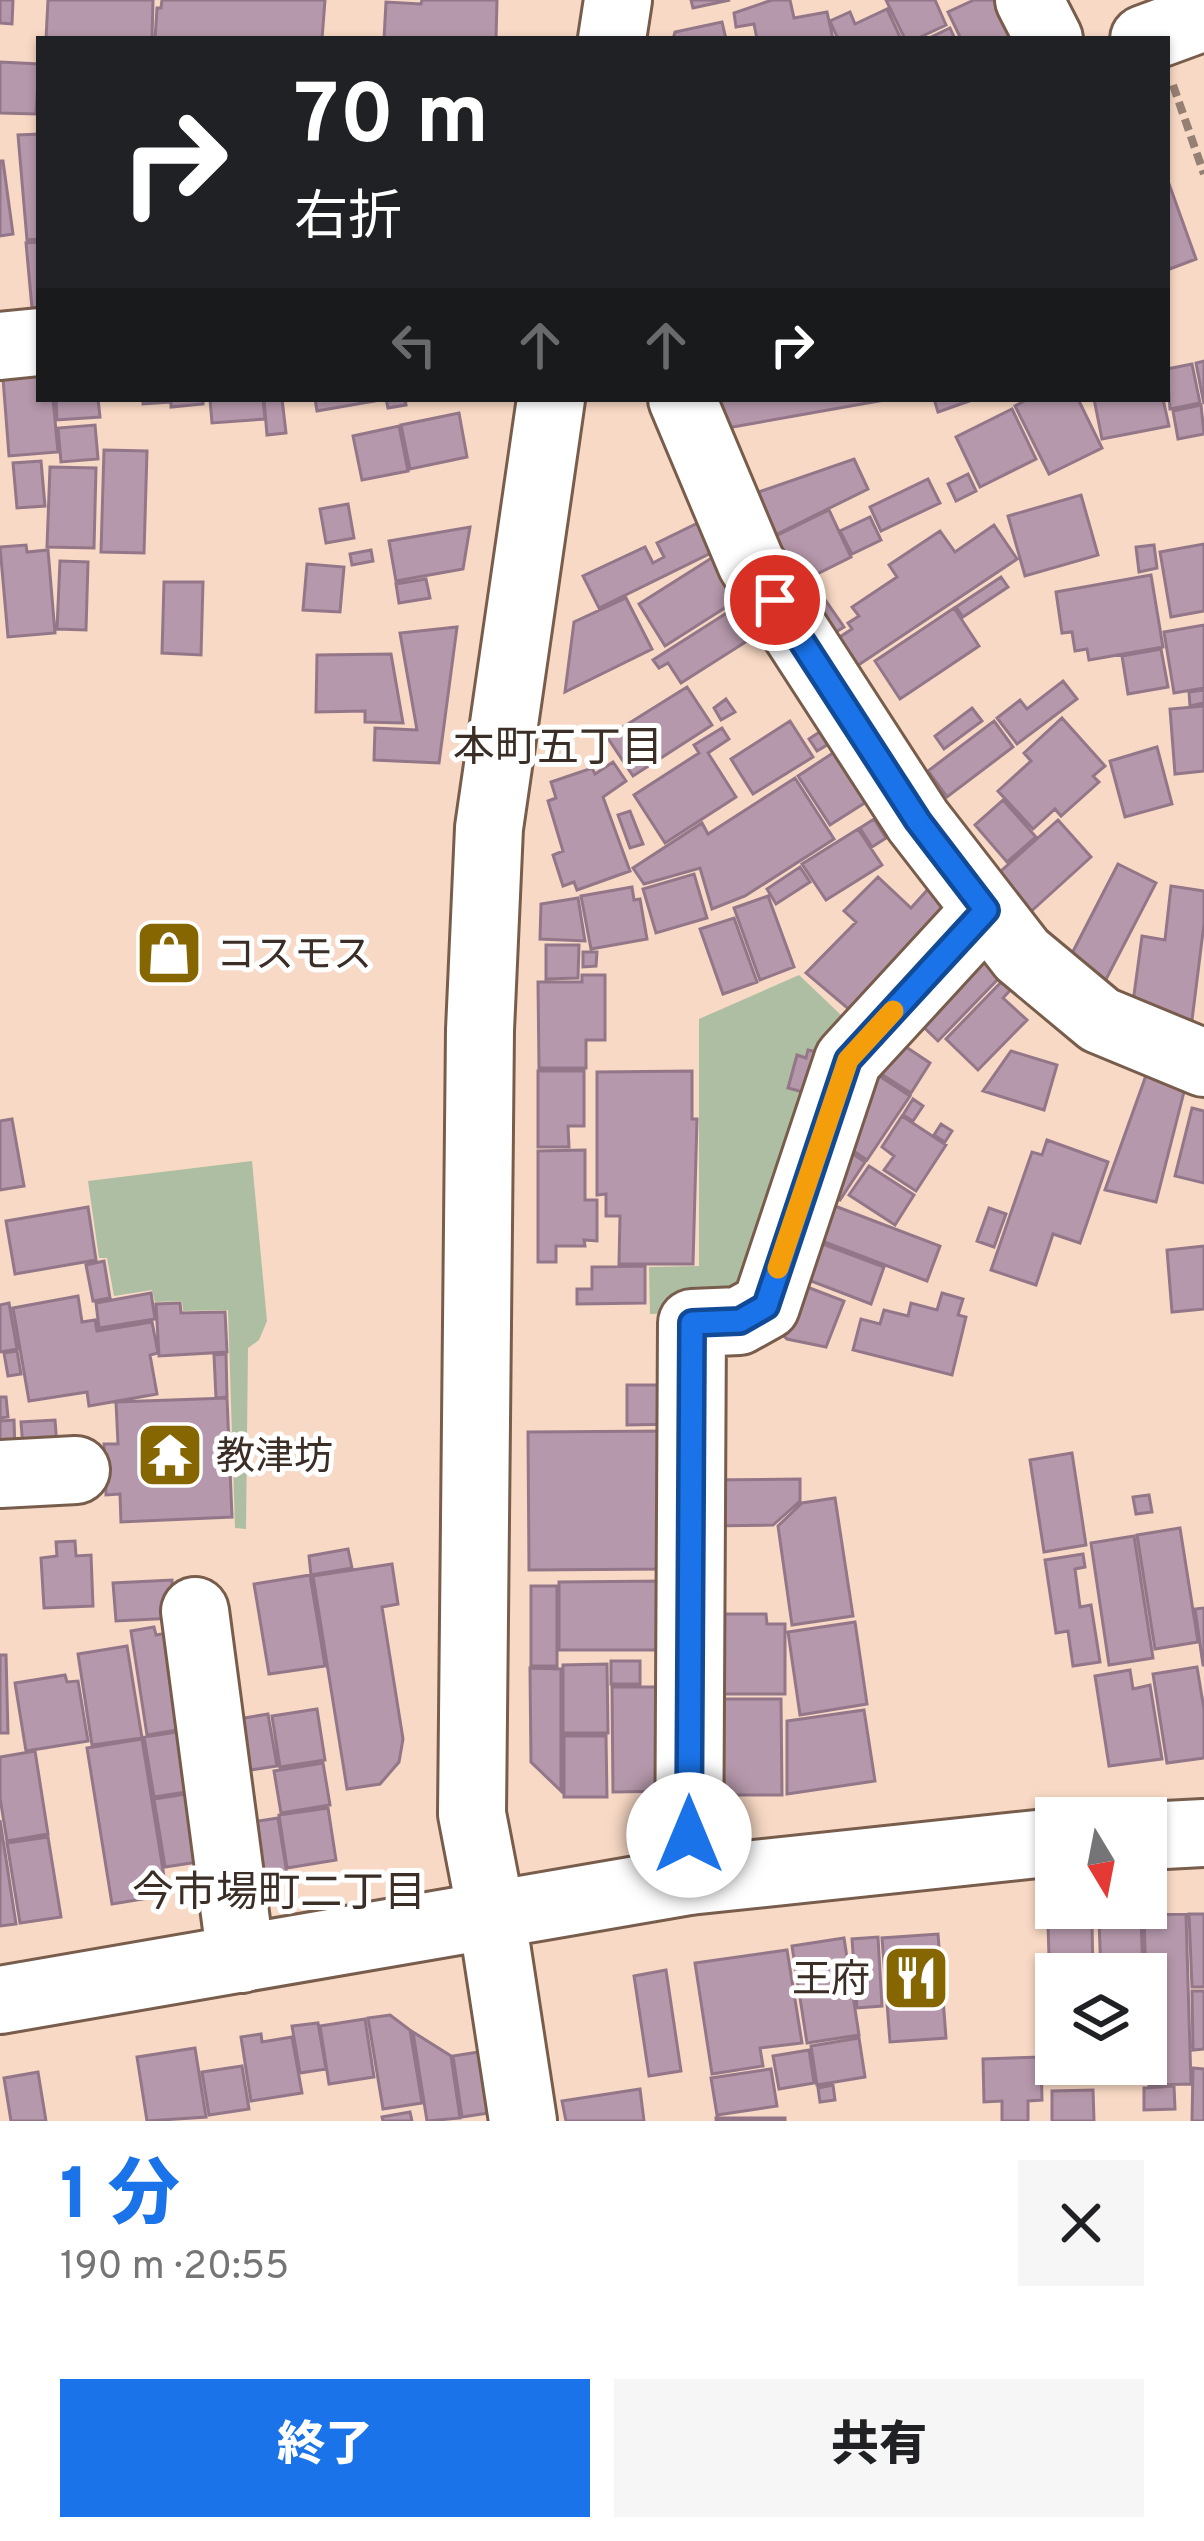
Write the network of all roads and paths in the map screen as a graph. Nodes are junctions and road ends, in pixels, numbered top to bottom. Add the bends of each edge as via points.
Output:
1 (618, 0) edge
2 (1030, 0) edge
3 (1204, 17) edge
4 (612, 36) edge
5 (1047, 36) edge
6 (1152, 36) edge
7 (1170, 76) edge
8 (1204, 175) edge
9 (36, 342) edge
10 (0, 346) edge
11 (551, 402) edge
12 (683, 402) edge
13 (986, 910) junction
14 (1204, 1063) edge
15 (76, 1470) dead end
16 (0, 1474) edge
17 (195, 1611) dead end
18 (1204, 1833) edge
19 (1167, 1834) edge
20 (1035, 1844) edge
21 (689, 1881) junction
22 (492, 1918) junction
23 (241, 1959) junction
24 (0, 2000) edge
25 (523, 2121) edge

1 - 4 street
2 - 5 street
3 - 6 street
7 - 8 path
9 - 10 street
11 - 22 street via 489,828 480,1030 472,1814
12 - 13 street via 751,563 918,821
13 - 14 street via 1022,955 1100,1020
13 - 21 street via 848,1060 766,1306 740,1321 692,1323
15 - 16 street
17 - 23 street
18 - 19 street
20 - 21 street
21 - 22 street
22 - 23 street
22 - 25 street
23 - 24 street

